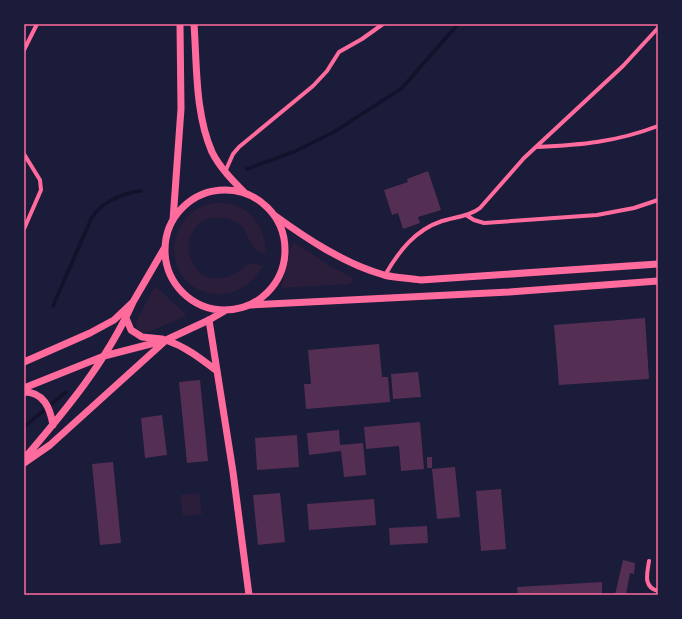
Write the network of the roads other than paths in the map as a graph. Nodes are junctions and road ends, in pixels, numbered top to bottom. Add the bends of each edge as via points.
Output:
1 (37, 24) edge
2 (180, 24) edge
3 (194, 24) edge
4 (383, 24) edge
5 (658, 28) edge
6 (24, 50) edge
7 (658, 126) edge
8 (536, 147) junction
9 (24, 154) edge
10 (225, 173) junction
11 (245, 194) junction
12 (658, 200) edge
13 (466, 214) junction
14 (274, 215) junction
15 (173, 220) junction
16 (24, 230) edge
17 (165, 246) junction
18 (658, 264) edge
19 (385, 275) junction
20 (658, 281) edge
21 (133, 302) junction
22 (251, 305) junction
23 (226, 310) junction
24 (126, 318) junction
25 (209, 320) junction
26 (166, 340) junction
27 (104, 356) junction
28 (24, 362) edge
29 (217, 371) junction
30 (24, 388) edge
31 (24, 392) edge
32 (54, 425) junction
33 (24, 459) edge
34 (24, 464) edge
35 (649, 561) dead end
36 (658, 591) edge
37 (250, 595) edge

1 - 6 street
2 - 15 main road via 181,109
3 - 10 main road via 199,105 213,153
4 - 10 street via 339,52 327,72 313,86 238,147
5 - 8 street via 623,66
7 - 8 street via 635,135 602,142
8 - 13 street via 480,208
9 - 16 street via 40,180 41,190
10 - 11 main road
11 - 14 main road via 261,202
11 - 15 main road via 231,191 204,194 181,209
12 - 13 street via 634,208 597,215 484,223
13 - 19 street via 438,222 421,232 401,250
14 - 19 main road via 298,233 346,260
14 - 22 main road via 282,231 285,248 283,266 277,282
15 - 17 main road
17 - 21 main road
17 - 23 main road via 167,266 175,284 189,298 206,307
18 - 19 main road via 421,280
20 - 22 main road via 447,296
21 - 24 main road
21 - 28 main road via 114,320 90,334
22 - 23 main road
23 - 25 main road
24 - 26 main road via 132,330 142,337
24 - 27 main road
25 - 26 main road
25 - 29 main road
26 - 27 main road
26 - 29 main road via 194,352
26 - 34 main road via 50,445
27 - 30 main road
27 - 32 main road
29 - 37 main road via 234,472
31 - 32 main road via 37,395 48,404
32 - 33 main road
35 - 36 street via 648,585 652,590

